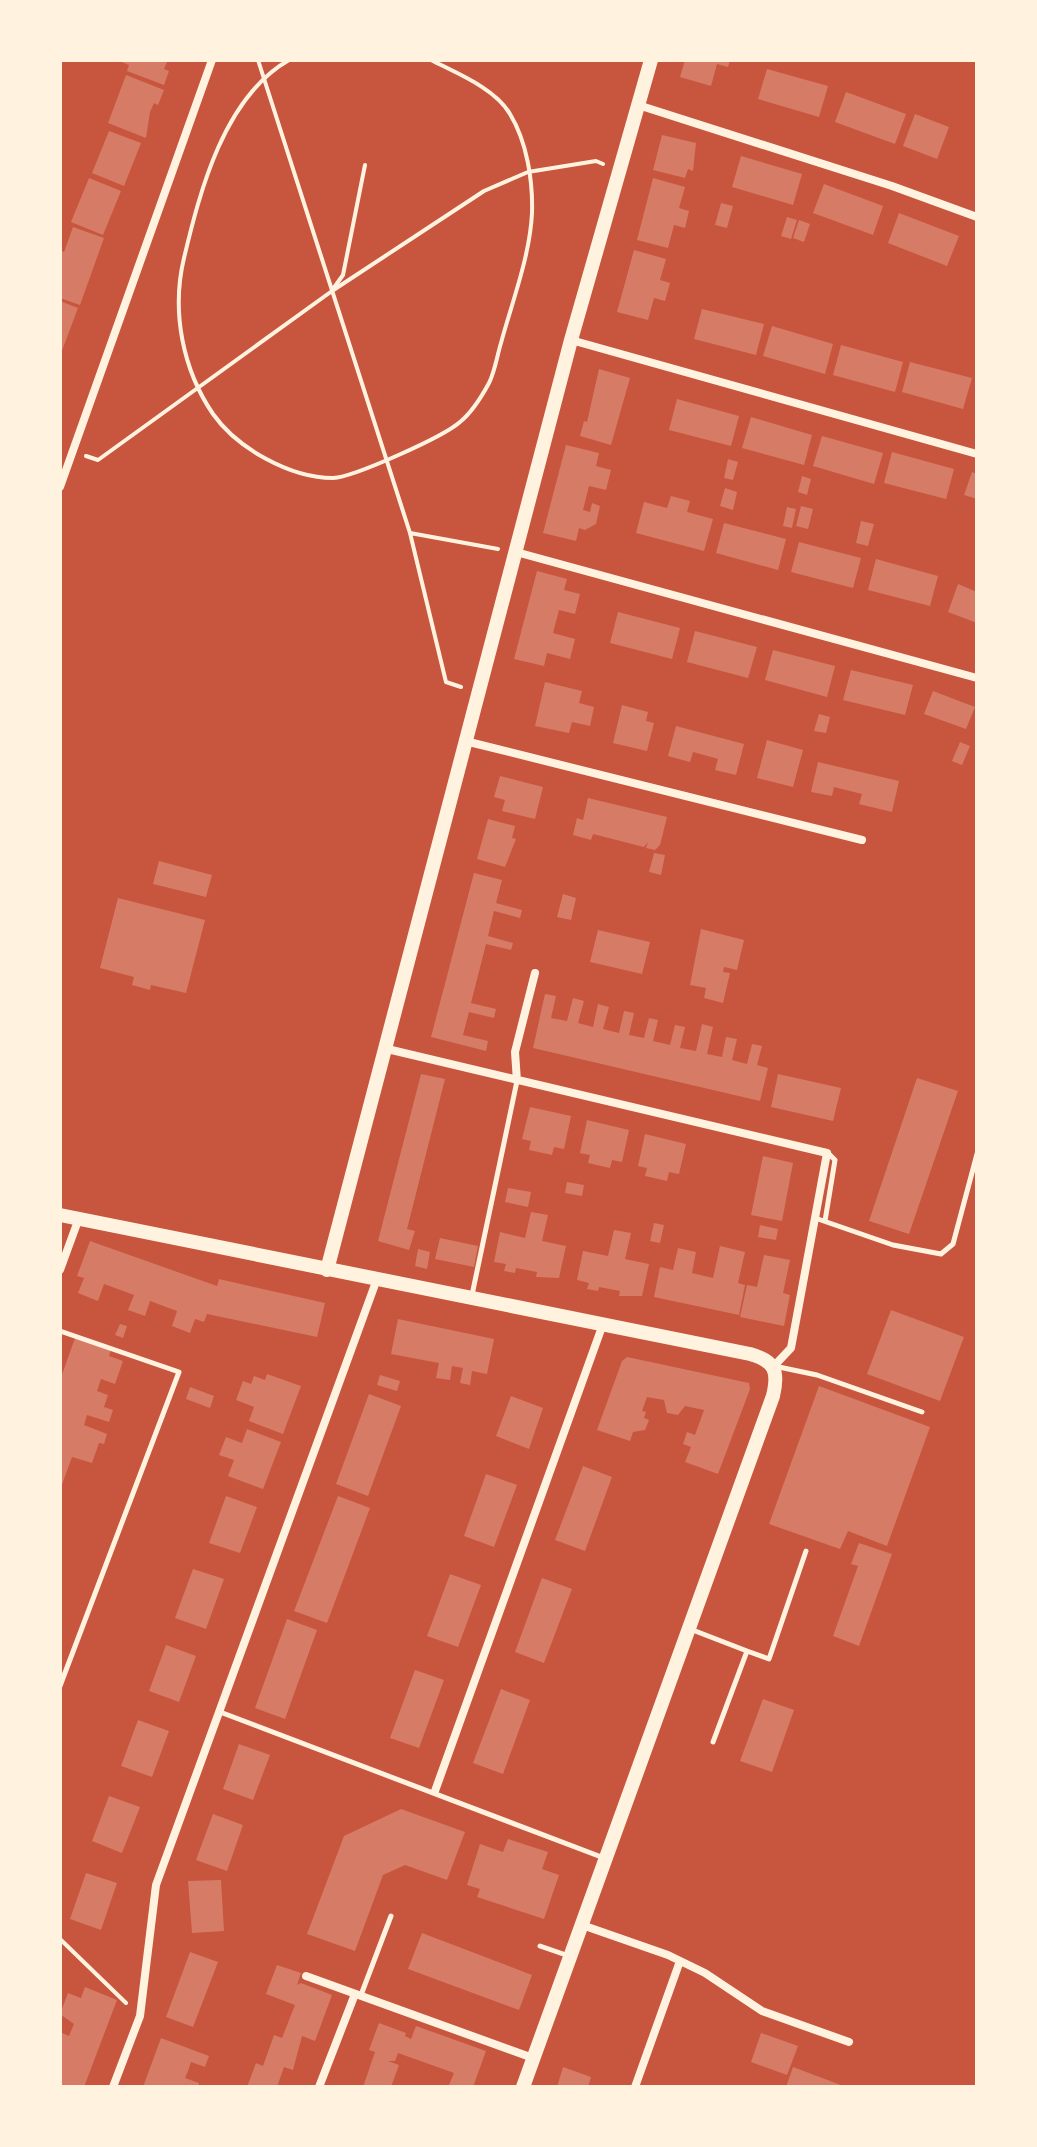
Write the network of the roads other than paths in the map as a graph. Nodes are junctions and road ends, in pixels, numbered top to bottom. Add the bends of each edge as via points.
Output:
1 (212, 60) edge
2 (651, 60) edge
3 (638, 105) junction
4 (977, 217) edge
5 (571, 340) junction
6 (977, 454) edge
7 (60, 484) edge
8 (516, 552) junction
9 (977, 678) edge
10 (465, 741) junction
11 (862, 840) dead end
12 (535, 973) dead end
13 (382, 1048) junction
14 (517, 1081) junction
15 (827, 1153) junction
16 (977, 1154) edge
17 (60, 1215) edge
18 (814, 1217) junction
19 (79, 1218) junction
20 (825, 1221) junction
21 (60, 1270) edge
22 (327, 1270) junction
23 (377, 1279) junction
24 (472, 1297) junction
25 (603, 1324) junction
26 (60, 1331) edge
27 (774, 1366) junction
28 (922, 1412) dead end
29 (806, 1551) dead end
30 (690, 1628) junction
31 (747, 1651) junction
32 (60, 1686) edge
33 (220, 1712) junction
34 (713, 1742) dead end
35 (435, 1791) junction
36 (606, 1858) junction
37 (391, 1916) dead end
38 (582, 1925) junction
39 (540, 1946) dead end
40 (570, 1956) junction
41 (680, 1961) junction
42 (306, 1976) dead end
43 (358, 1995) junction
44 (849, 2042) dead end
45 (533, 2058) junction
46 (113, 2087) edge
47 (319, 2087) edge
48 (523, 2087) edge
49 (635, 2087) edge

1 - 7 street
2 - 3 street
3 - 4 street
3 - 5 street
5 - 6 street
5 - 8 street
8 - 9 street
8 - 10 street
10 - 11 street
10 - 13 street
12 - 14 street via 515,1052
13 - 14 street
13 - 22 street
14 - 15 street
14 - 24 lane
15 - 18 street
15 - 20 lane via 835,1160
16 - 20 lane via 953,1244 941,1254 893,1245
17 - 19 street
18 - 20 lane
18 - 27 street via 791,1348
19 - 21 street
19 - 22 street
22 - 23 street
23 - 24 street
23 - 33 street
24 - 25 street
25 - 27 street via 750,1354
25 - 35 street
26 - 32 lane via 179,1372
27 - 28 lane via 817,1375
27 - 30 street via 773,1396
29 - 31 lane via 769,1659
30 - 31 lane
30 - 36 street
31 - 34 lane
33 - 35 lane
33 - 46 street via 156,1885 140,2016
35 - 36 lane
36 - 38 street
37 - 43 lane
38 - 40 street
38 - 41 street
39 - 40 lane
40 - 45 street
41 - 44 street via 762,2011
41 - 49 street
42 - 43 street
43 - 45 street
43 - 47 street
45 - 48 street

